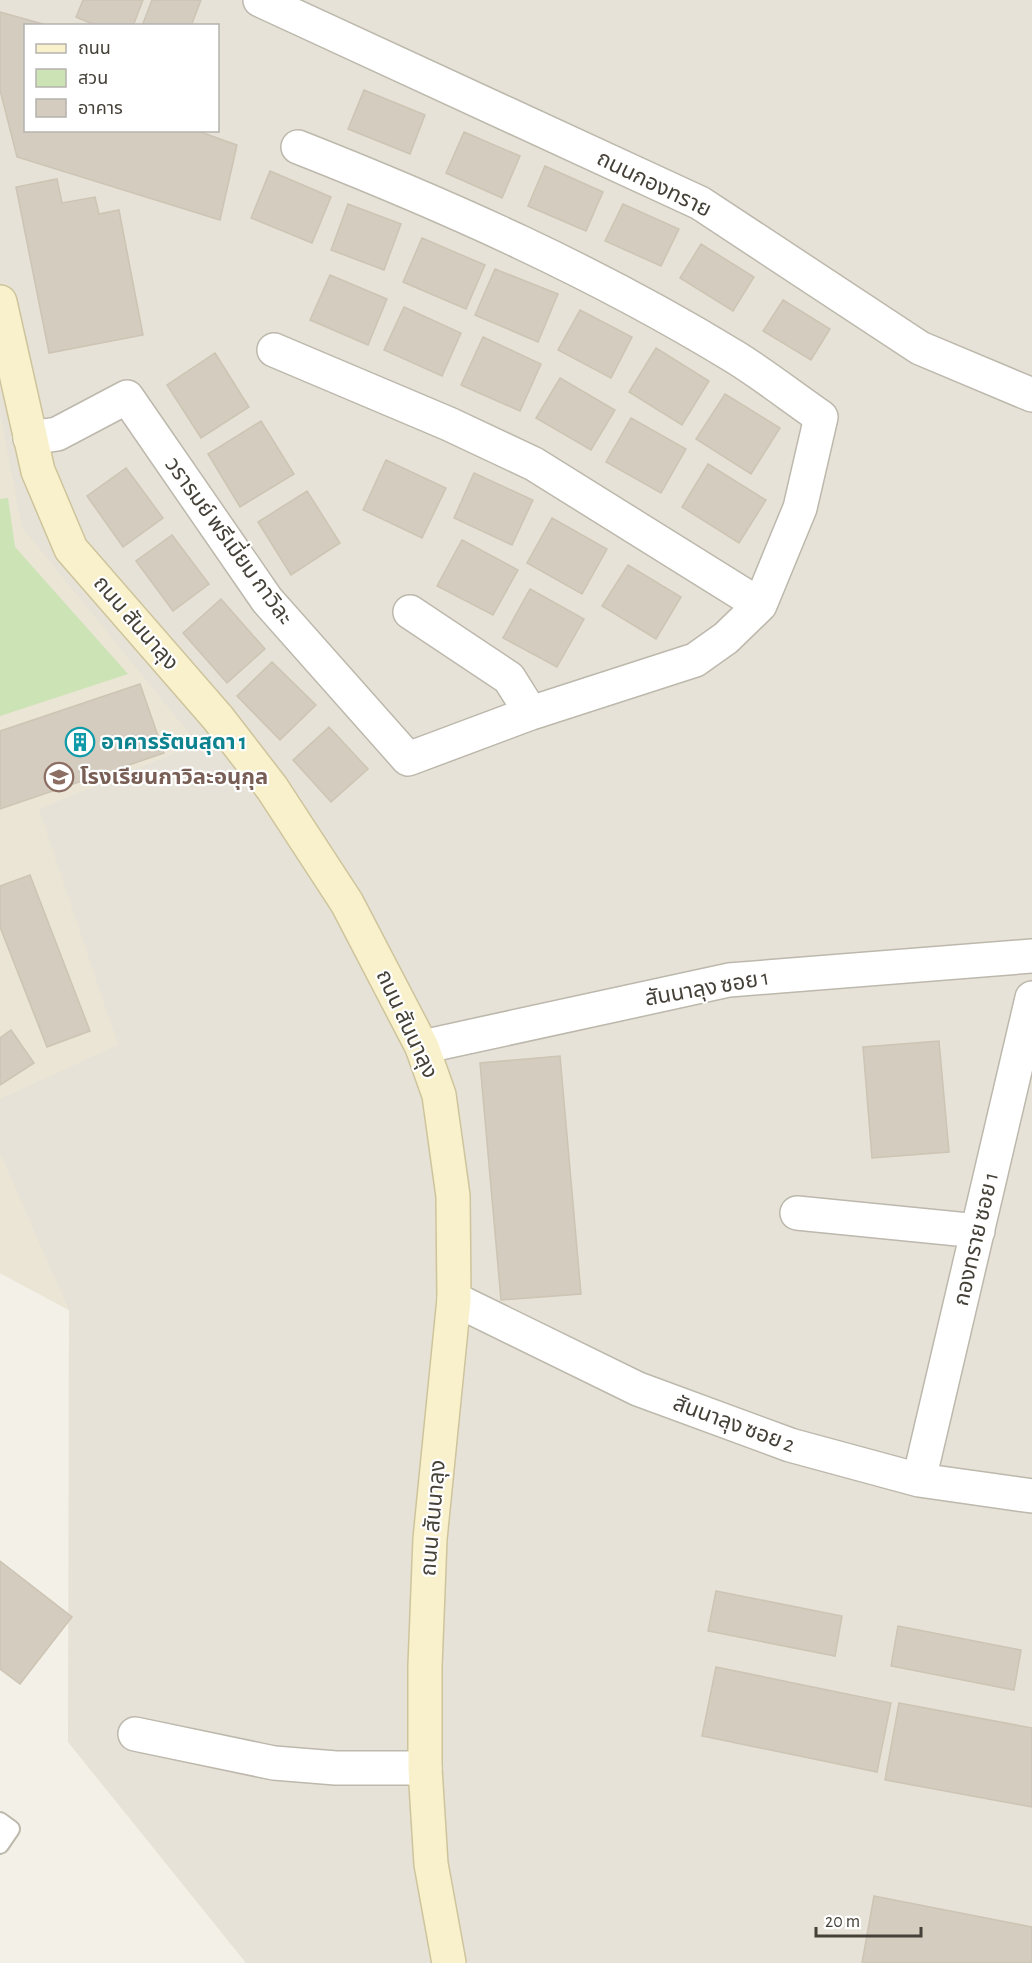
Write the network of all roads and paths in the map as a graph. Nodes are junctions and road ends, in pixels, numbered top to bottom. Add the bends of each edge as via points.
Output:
1 (268, 2) edge
2 (298, 147) dead end
3 (0, 302) edge
4 (274, 350) dead end
5 (1032, 395) edge
6 (30, 438) junction
7 (760, 605) junction
8 (410, 612) dead end
9 (531, 713) junction
10 (1032, 956) edge
11 (1032, 999) edge
12 (422, 1047) junction
13 (797, 1213) dead end
14 (978, 1231) junction
15 (454, 1299) junction
16 (919, 1480) junction
17 (1032, 1496) edge
18 (135, 1734) dead end
19 (425, 1768) junction
20 (0, 1821) edge
21 (0, 1845) edge
22 (449, 1963) edge

1 - 5 street, ถนนกองทราย via 700,203 920,348
2 - 7 street via 405,189 580,271 735,357 820,417 800,508
3 - 6 street, ถนน สันนาลุง
4 - 7 street via 534,464
6 - 9 street, วรารมย์ พรีเมี่ยม กาวิละ via 57,434 127,397 267,600 408,759
6 - 12 street, ถนน สันนาลุง via 38,471 71,549 218,718 272,788 347,903
7 - 9 street via 726,638 695,660
8 - 9 street via 509,678
10 - 12 street, สันนาลุง ซอย 1 via 729,980
11 - 14 street, กองทราย ซอย 1
12 - 15 street, ถนน สันนาลุง via 439,1095 453,1196
13 - 14 street
14 - 16 street, กองทราย ซอย 1
15 - 16 street, สันนาลุง ซอย 2 via 638,1389 790,1445
15 - 19 street, ถนน สันนาลุง via 430,1539
16 - 17 street, สันนาลุง ซอย 2
18 - 19 street via 274,1763
19 - 22 street, ถนน สันนาลุง via 431,1864
20 - 21 lane via 11,1829

